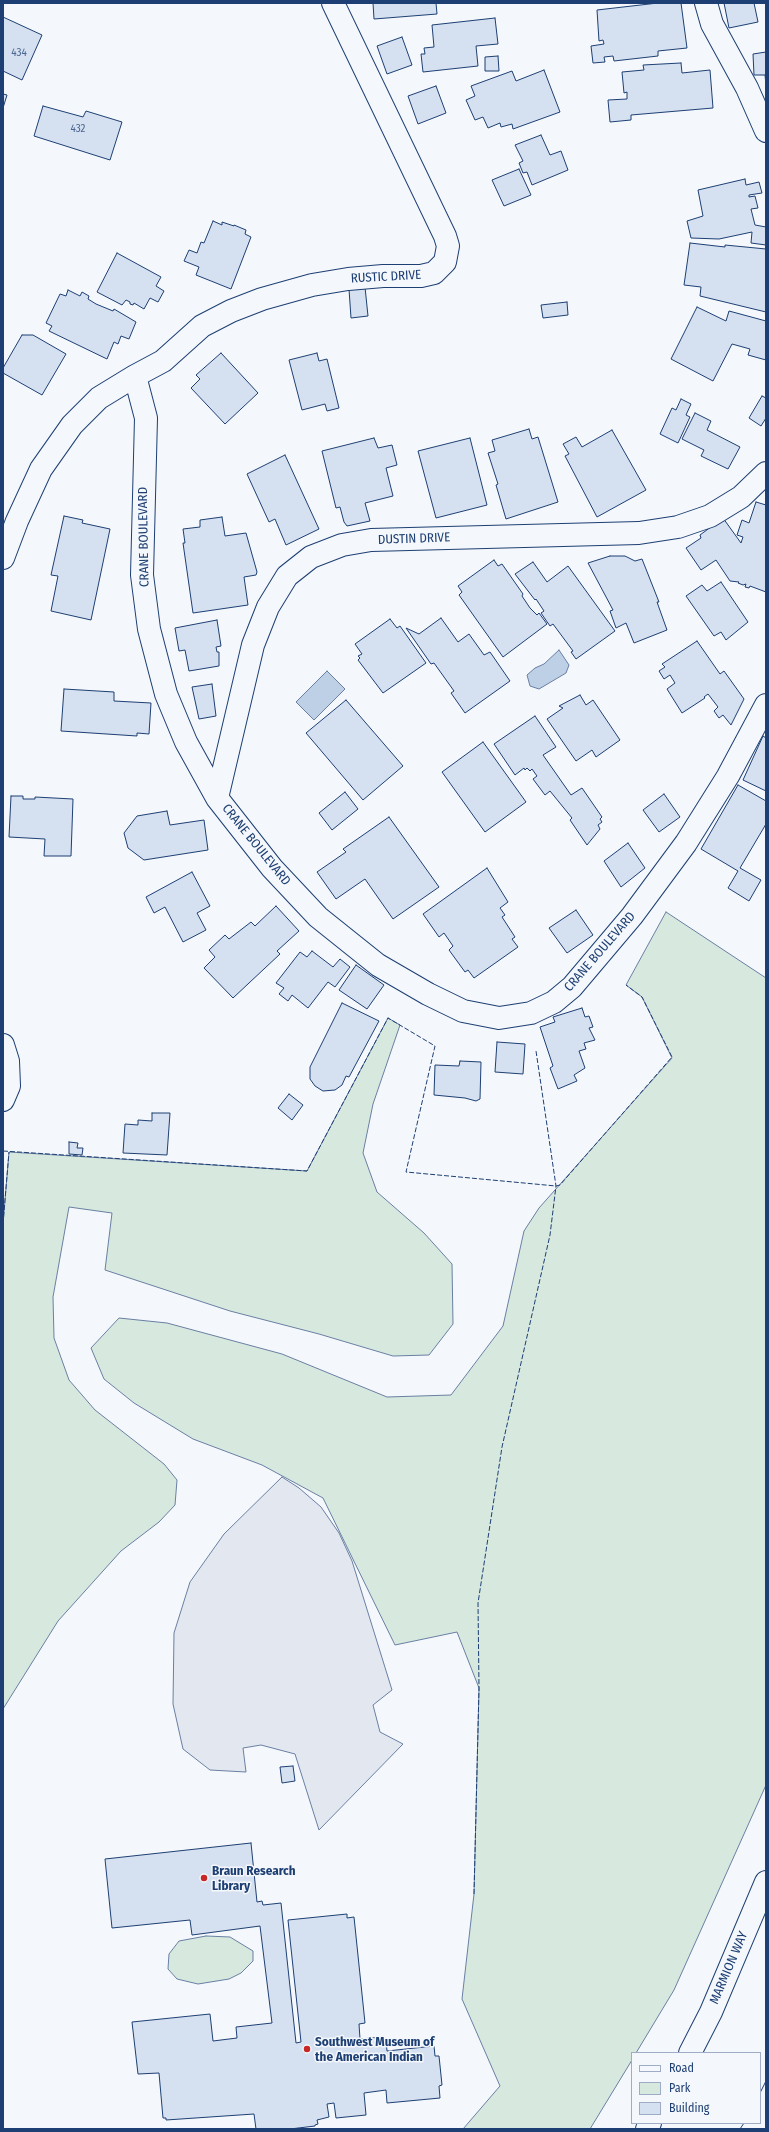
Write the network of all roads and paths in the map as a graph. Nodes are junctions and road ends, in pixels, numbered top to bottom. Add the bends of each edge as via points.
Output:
1 (334, 3) edge
2 (706, 3) edge
3 (766, 130) edge
4 (135, 376) junction
5 (766, 472) edge
6 (3, 558) edge
7 (766, 705) edge
8 (217, 798) junction
9 (3, 1045) edge
10 (3, 1100) edge
11 (766, 1882) edge
12 (691, 2052) edge

1 - 4 street, RUSTIC DRIVE via 445,236 448,246 445,262 434,273 421,276 348,279 312,285 262,299 202,326 163,361
2 - 3 street via 712,24 747,88
4 - 6 street via 99,398 72,424 41,469
4 - 8 street, CRANE BOULEVARD via 146,418 142,575 149,629 169,701 186,742
5 - 8 street, DUSTIN DRIVE via 741,497 710,516 678,527 639,533 371,540 342,545 311,557 287,576 268,607 253,644
7 - 8 street, CRANE BOULEVARD via 728,776 690,836 632,916 572,987 554,1002 531,1013 499,1018 463,1011 378,965 318,917 272,868
9 - 10 street via 8,1061 9,1086
11 - 12 street, MARMION WAY via 711,2012

